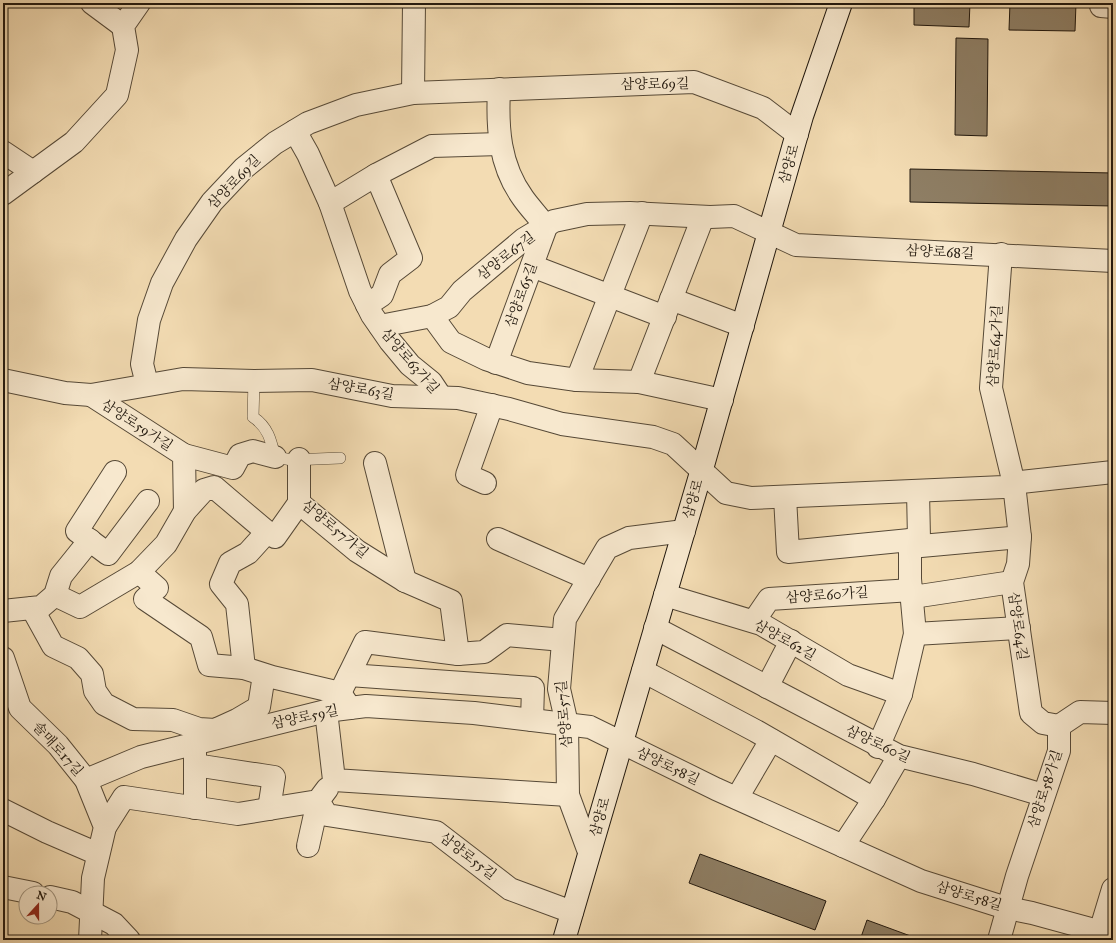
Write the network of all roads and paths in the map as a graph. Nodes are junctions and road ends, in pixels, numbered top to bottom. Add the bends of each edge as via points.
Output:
1 (92, 3) edge
2 (139, 3) edge
3 (414, 3) edge
4 (841, 3) edge
5 (1101, 3) edge
6 (1113, 7) edge
7 (123, 26) junction
8 (499, 89) junction
9 (413, 93) junction
10 (295, 131) junction
11 (797, 134) junction
12 (500, 144) junction
13 (3, 152) edge
14 (33, 172) junction
15 (376, 175) junction
16 (3, 194) edge
17 (330, 203) junction
18 (642, 213) junction
19 (703, 217) junction
20 (546, 227) junction
21 (770, 232) junction
22 (1001, 254) junction
23 (1113, 261) edge
24 (532, 266) junction
25 (610, 296) junction
26 (367, 305) junction
27 (668, 308) junction
28 (432, 316) junction
29 (380, 326) junction
30 (743, 326) junction
31 (496, 363) junction
32 (3, 380) edge
33 (577, 380) junction
34 (254, 381) junction
35 (639, 382) junction
36 (147, 384) junction
37 (91, 395) junction
38 (441, 397) junction
39 (722, 400) junction
40 (492, 406) junction
41 (184, 455) junction
42 (275, 457) junction
43 (340, 458) dead end
44 (299, 459) junction
45 (375, 463) dead end
46 (702, 469) junction
47 (115, 472) dead end
48 (1113, 472) edge
49 (485, 483) dead end
50 (1014, 484) junction
51 (918, 491) junction
52 (785, 497) junction
53 (148, 501) dead end
54 (299, 503) junction
55 (186, 511) junction
56 (684, 530) junction
57 (267, 532) junction
58 (1020, 537) junction
59 (498, 539) dead end
60 (90, 540) junction
61 (910, 544) junction
62 (139, 572) junction
63 (589, 579) junction
64 (405, 581) junction
65 (1012, 582) junction
66 (912, 593) junction
67 (55, 595) junction
68 (665, 595) junction
69 (32, 608) junction
70 (3, 612) edge
71 (754, 622) junction
72 (655, 628) junction
73 (1018, 628) junction
74 (915, 634) junction
75 (563, 640) junction
76 (791, 641) junction
77 (458, 654) junction
78 (3, 658) edge
79 (643, 671) junction
80 (254, 672) junction
81 (767, 687) junction
82 (346, 692) junction
83 (901, 694) junction
84 (326, 711) junction
85 (1113, 713) edge
86 (532, 720) junction
87 (567, 724) junction
88 (1059, 726) junction
89 (771, 740) junction
90 (195, 743) junction
91 (621, 744) junction
92 (878, 747) junction
93 (899, 756) junction
94 (195, 765) junction
95 (86, 780) junction
96 (334, 780) junction
97 (568, 795) junction
98 (1043, 795) junction
99 (737, 798) junction
100 (874, 799) junction
101 (318, 801) junction
102 (195, 808) junction
103 (269, 809) junction
104 (3, 810) edge
105 (105, 827) junction
106 (308, 846) dead end
107 (843, 846) junction
108 (590, 852) junction
109 (98, 854) junction
110 (3, 887) edge
111 (1113, 889) edge
112 (18, 890) edge
113 (58, 899) edge
114 (1007, 907) junction
115 (572, 912) junction
116 (92, 913) junction
117 (1107, 934) edge
118 (90, 940) edge
119 (129, 940) edge
120 (564, 940) edge
121 (999, 940) edge

1 - 7 street
2 - 7 street
3 - 9 street
4 - 11 street, 삼양로
5 - 6 street via 1101,6
7 - 14 street via 127,50 117,95 74,142
8 - 9 street, 삼양로69길
8 - 11 street, 삼양로69길 via 694,82 763,108
8 - 12 street via 497,122
9 - 10 street, 삼양로69길 via 356,105 308,123
10 - 17 street, 삼양로63가길
10 - 36 street, 삼양로69길 via 275,143 244,168 212,202 186,239 162,283 149,320 142,364
11 - 21 street, 삼양로
12 - 15 street via 432,146
12 - 20 street via 502,157 522,196
13 - 14 street
14 - 16 street
15 - 17 street
15 - 26 street via 411,258 390,274 382,295
17 - 26 street, 삼양로63가길
18 - 19 street, 삼양로67길
18 - 20 street, 삼양로67길 via 587,214 554,221
18 - 25 street
19 - 21 street, 삼양로67길 via 734,216
19 - 27 street
20 - 24 street, 삼양로65길
20 - 28 street, 삼양로67길 via 524,239 462,291 449,307
21 - 22 street, 삼양로68길 via 796,245
21 - 30 street, 삼양로
22 - 23 street, 삼양로68길
22 - 50 street, 삼양로64가길 via 991,388
24 - 25 street
24 - 31 street, 삼양로65길
25 - 27 street
25 - 33 street
26 - 29 street, 삼양로63가길
27 - 30 street
27 - 35 street
28 - 29 street, 삼양로67길
28 - 31 street via 451,342
29 - 38 street, 삼양로63가길 via 410,365 431,382
30 - 39 street, 삼양로
31 - 33 street via 528,373
32 - 37 street, 삼양로63길 via 64,393
33 - 35 street
34 - 36 street, 삼양로63길 via 183,379
34 - 38 street, 삼양로63길 via 312,380 392,396
34 - 42 lane via 253,417 263,424 271,438
35 - 39 street
36 - 37 street, 삼양로63길
37 - 41 street, 삼양로59가길
38 - 40 street, 삼양로63길
39 - 46 street, 삼양로
40 - 46 street, 삼양로63길 via 562,424 653,437 673,444
40 - 49 street via 467,475
41 - 42 street, 삼양로59가길 via 233,468 240,455 253,451
41 - 55 street, 삼양로59가길
42 - 44 lane
43 - 44 lane
44 - 54 street, 삼양로57가길
45 - 64 street
46 - 52 street via 726,493 751,498
46 - 56 street, 삼양로
47 - 60 street via 77,531
48 - 50 street
50 - 51 street via 1004,487
50 - 58 street, 삼양로64길
51 - 52 street
51 - 61 street via 920,539
52 - 61 street via 788,552
53 - 60 street via 108,554
54 - 57 street via 275,537
54 - 64 street, 삼양로57가길 via 357,551
55 - 57 street via 204,490 214,487
55 - 62 street via 166,544
56 - 63 street, 삼양로57길 via 629,538 608,548
56 - 68 street, 삼양로
57 - 80 street via 248,553 230,563 221,584 237,604
58 - 61 street
58 - 65 street, 삼양로64길 via 1018,564
59 - 63 street
60 - 67 street via 61,576
61 - 66 street
62 - 67 street via 80,607
62 - 80 street via 157,588 145,599 201,637 209,665
63 - 75 street, 삼양로57길 via 565,619
64 - 77 street, 삼양로57가길 via 451,601
65 - 66 street, 삼양로60가길
65 - 73 street, 삼양로64길
66 - 71 street, 삼양로60가길 via 769,599
66 - 74 street
67 - 69 street via 41,607
68 - 71 street, 삼양로62길
68 - 72 street, 삼양로
69 - 70 street
69 - 80 street via 53,646 78,658 92,674 95,691 104,704 133,719 173,720 199,729 215,730 259,707
71 - 76 street, 삼양로62길
72 - 79 street, 삼양로
72 - 81 street, 삼양로60길
73 - 74 street
73 - 88 street, 삼양로64길 via 1031,713 1043,723
74 - 83 street
75 - 77 street via 507,635 484,652
75 - 87 street, 삼양로57길 via 559,689
76 - 81 street
76 - 83 street, 삼양로62길 via 848,675
77 - 82 street via 365,642
78 - 95 street, 솔매로17길 via 20,708 58,745
79 - 89 street
79 - 91 street, 삼양로
80 - 82 street
81 - 92 street, 삼양로60길
82 - 84 street, 삼양로59길
82 - 86 street, 삼양로59길 via 366,706 474,713
82 - 86 street, 삼양로59길 via 533,688
83 - 92 street
84 - 90 street, 삼양로59길
84 - 96 street
85 - 88 street via 1080,712
86 - 87 street, 삼양로59길
87 - 91 street, 삼양로59길 via 590,727
87 - 97 street, 삼양로57길
88 - 98 street, 삼양로58가길 via 1059,751
89 - 99 street
89 - 100 street
90 - 94 street
90 - 95 street, 삼양로59길 via 141,758
91 - 99 street, 삼양로58길
91 - 108 street, 삼양로
92 - 93 street, 삼양로60길
93 - 98 street, 삼양로60길
93 - 100 street
94 - 102 street
94 - 103 street via 274,777
95 - 105 street, 솔매로17길
96 - 97 street
96 - 101 street
97 - 108 street, 삼양로57길
98 - 114 street, 삼양로58가길
99 - 107 street, 삼양로58길
100 - 107 street
101 - 103 street
101 - 106 street
101 - 115 street, 삼양로55길 via 327,815 436,832 510,889
102 - 103 street via 238,814
102 - 105 street via 124,797
104 - 109 street
105 - 109 street
107 - 114 street, 삼양로58길 via 921,881
108 - 115 street, 삼양로
109 - 116 street via 93,878
110 - 112 street
111 - 117 street, 삼양로58길
113 - 116 street via 72,902
114 - 117 street, 삼양로58길
114 - 121 street, 삼양로58가길
115 - 120 street, 삼양로
116 - 118 street
116 - 119 street via 114,924

